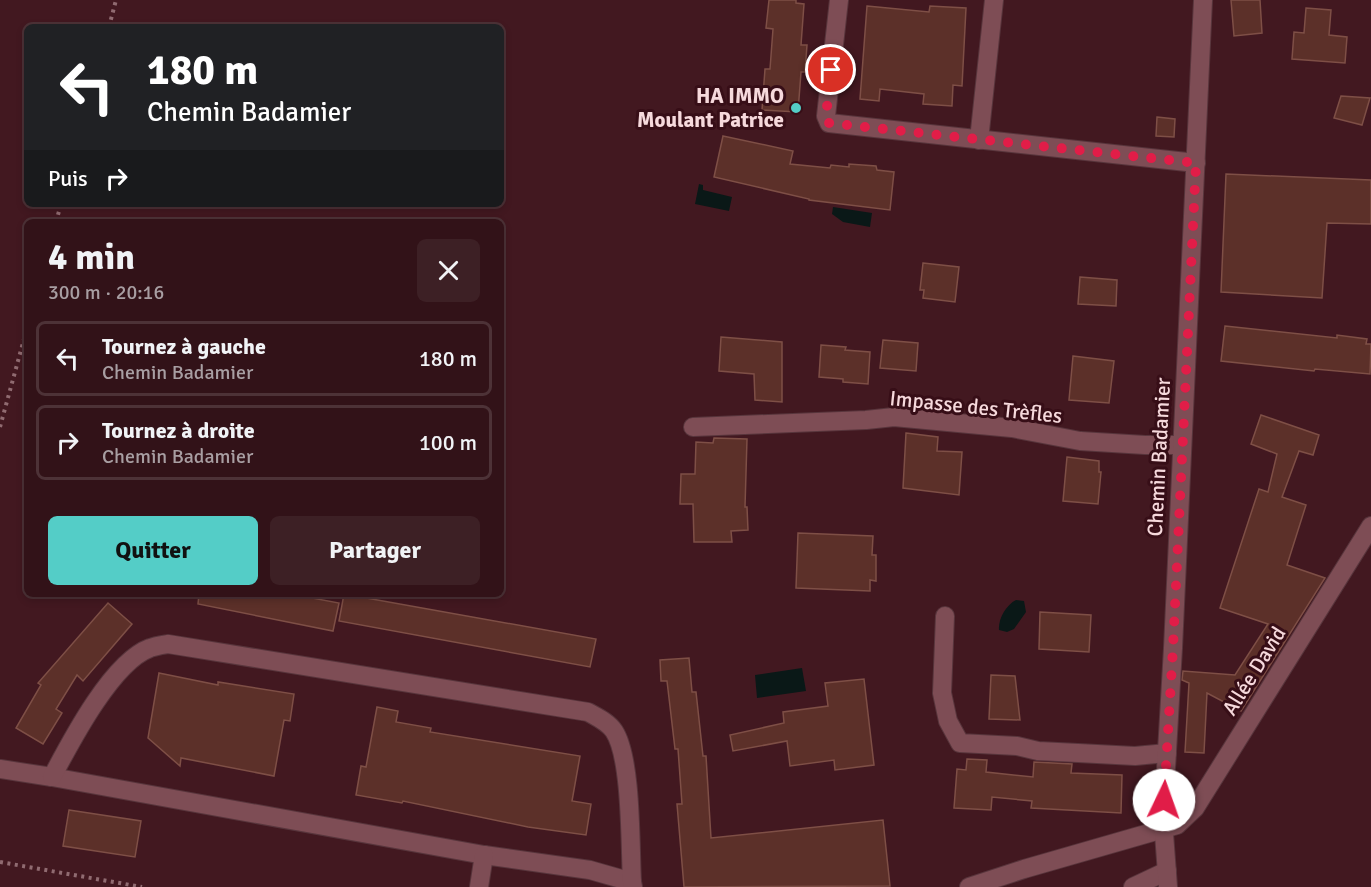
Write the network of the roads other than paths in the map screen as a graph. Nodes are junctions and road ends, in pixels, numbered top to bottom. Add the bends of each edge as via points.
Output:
1 (839, 0) edge
2 (994, 0) edge
3 (1203, 0) edge
4 (979, 140) junction
5 (1196, 163) junction
6 (693, 427) dead end
7 (1182, 445) junction
8 (1371, 526) edge
9 (945, 616) dead end
10 (1167, 753) junction
11 (0, 769) edge
12 (52, 777) junction
13 (1164, 828) junction
14 (484, 855) junction
15 (1167, 879) edge
16 (632, 885) edge
17 (479, 887) edge
18 (969, 887) edge
19 (1133, 887) edge

1 - 4 street via 826,116 829,123
2 - 4 street
3 - 5 street, Chemin Badamier
4 - 5 street
5 - 7 street, Chemin Badamier
6 - 7 street, Impasse des Trèfles via 894,417 1012,428 1080,441
7 - 10 street, Chemin Badamier
8 - 13 street, Allée David via 1195,808 1177,825
9 - 10 street via 942,693 948,721 960,743 1068,753
10 - 13 street, Chemin Badamier
11 - 12 street
12 - 14 street
12 - 16 street via 107,685 136,656 168,644 588,712 613,729 622,747
13 - 15 street, Chemin Badamier
13 - 18 street, Allée David
14 - 16 street via 590,870
14 - 17 street
15 - 19 street

